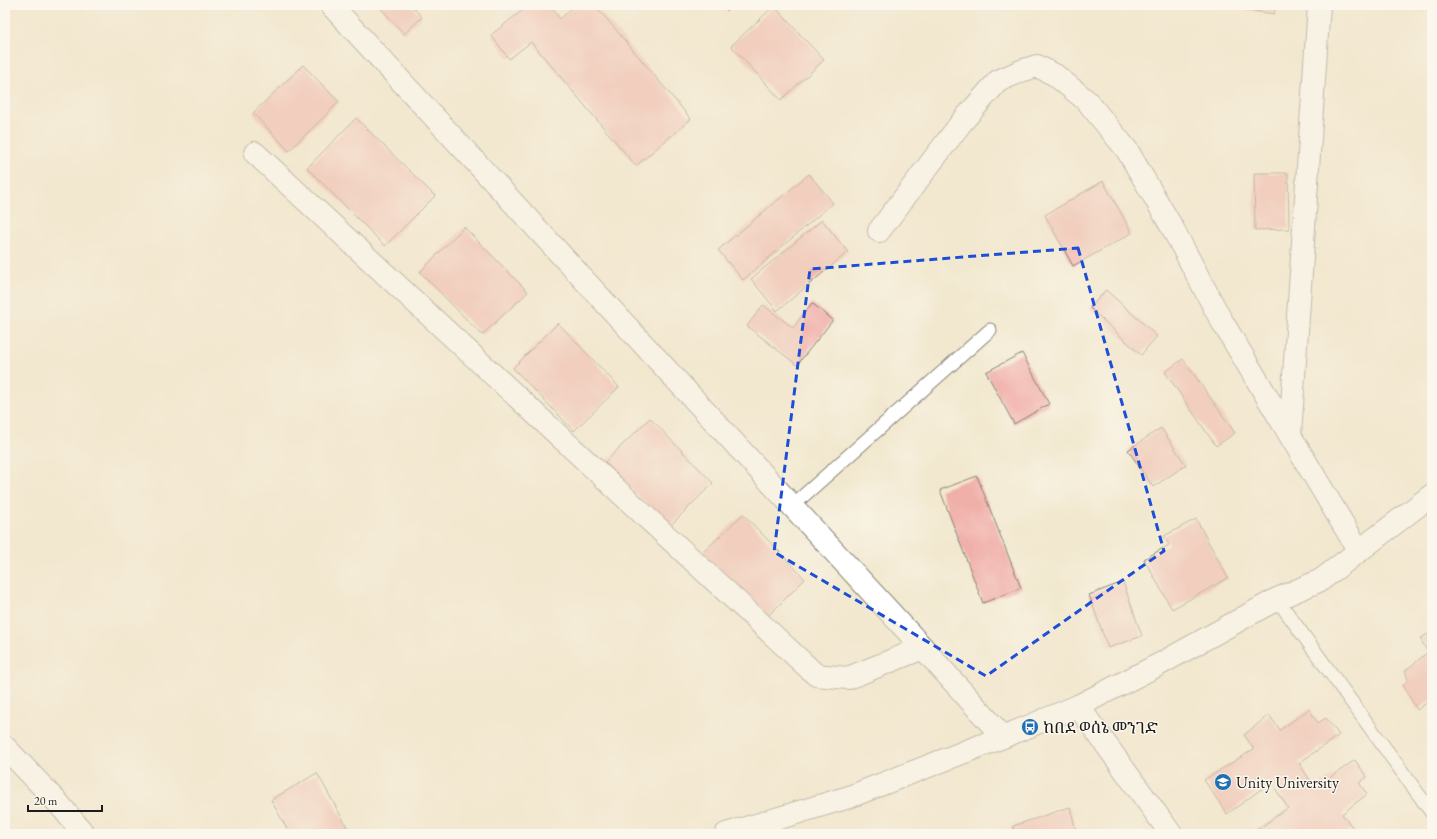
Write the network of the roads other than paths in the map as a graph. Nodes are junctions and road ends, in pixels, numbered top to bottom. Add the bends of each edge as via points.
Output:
1 (331, 5) edge
2 (1319, 5) edge
3 (254, 153) dead end
4 (879, 231) dead end
5 (990, 330) dead end
6 (1290, 435) junction
7 (1432, 495) edge
8 (792, 506) junction
9 (1358, 551) junction
10 (1277, 599) junction
11 (923, 648) junction
12 (1078, 706) junction
13 (1003, 737) junction
14 (5, 748) edge
15 (1432, 813) edge
16 (84, 834) edge
17 (726, 834) edge
18 (1171, 834) edge

1 - 8 street
2 - 6 street
3 - 11 street via 816,675 848,678
4 - 6 street via 961,123 998,81 1037,66 1055,75 1087,101 1127,150 1220,318
5 - 8 lane
6 - 9 street
7 - 9 street
8 - 11 street
9 - 10 street via 1321,580
10 - 12 street
10 - 15 lane
11 - 13 street
12 - 13 street
12 - 18 street
13 - 17 street via 849,797
14 - 16 street

